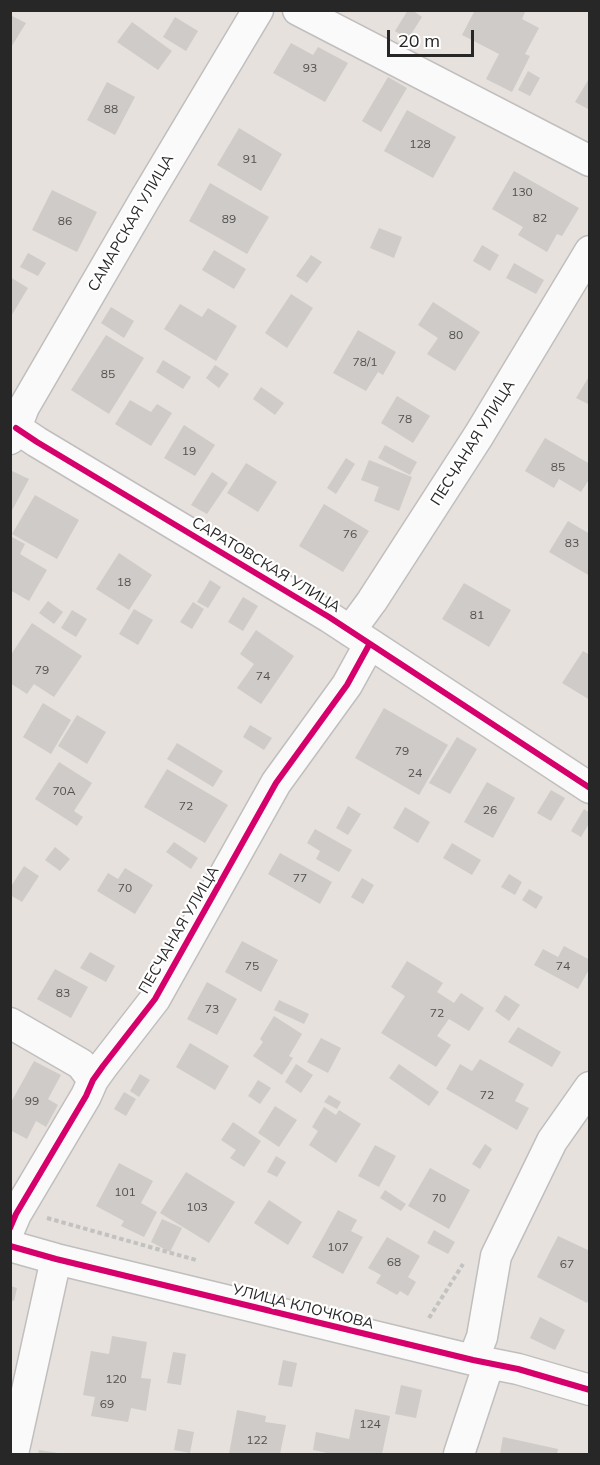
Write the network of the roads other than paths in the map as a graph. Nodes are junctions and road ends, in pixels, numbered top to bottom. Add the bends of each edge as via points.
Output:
1 (258, 10) edge
2 (298, 10) edge
3 (590, 161) edge
4 (590, 251) edge
5 (13, 434) edge
6 (360, 638) junction
7 (590, 788) edge
8 (10, 1023) edge
9 (93, 1080) junction
10 (590, 1087) edge
11 (13, 1221) edge
12 (10, 1246) edge
13 (56, 1259) junction
14 (481, 1362) junction
15 (590, 1390) edge
16 (14, 1455) edge
17 (459, 1455) edge

1 - 5 street, САМАРСКАЯ УЛИЦА via 24,407
2 - 3 street
4 - 6 street, ПЕСЧАНАЯ УЛИЦА via 479,435 372,601
5 - 6 street, САРАТОВСКАЯ УЛИЦА via 37,442
6 - 7 street, САРАТОВСКАЯ УЛИЦА
6 - 9 street, ПЕСЧАНАЯ УЛИЦА via 347,685 276,783 155,999
8 - 9 street via 81,1064
9 - 11 street, ПЕСЧАНАЯ УЛИЦА
10 - 14 street via 552,1141 496,1256
12 - 13 street, УЛИЦА КЛОЧКОВА
13 - 14 street, УЛИЦА КЛОЧКОВА
13 - 16 street
14 - 15 street, УЛИЦА КЛОЧКОВА
14 - 17 street

